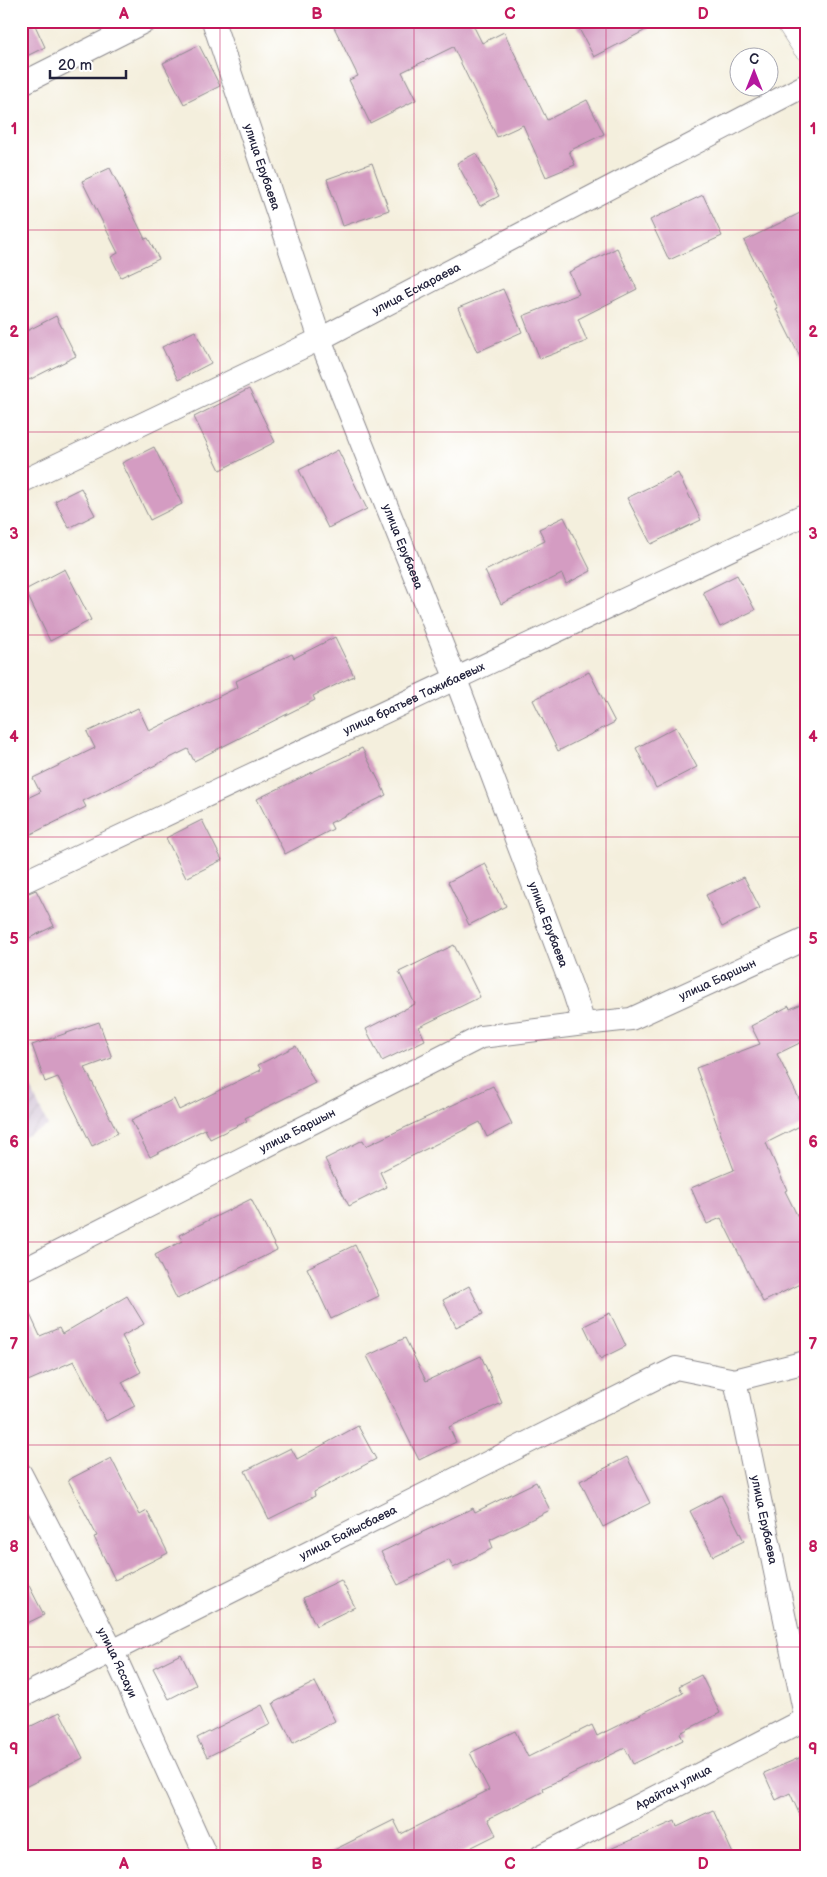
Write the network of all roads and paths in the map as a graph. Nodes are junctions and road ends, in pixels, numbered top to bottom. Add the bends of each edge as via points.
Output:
1 (146, 21) edge
2 (214, 21) edge
3 (790, 21) edge
4 (806, 46) edge
5 (21, 84) edge
6 (806, 85) edge
7 (320, 339) junction
8 (21, 482) edge
9 (806, 514) edge
10 (455, 677) junction
11 (21, 883) edge
12 (806, 940) edge
13 (584, 1024) junction
14 (21, 1272) edge
15 (806, 1362) edge
16 (735, 1380) junction
17 (21, 1474) edge
18 (113, 1652) junction
19 (21, 1697) edge
20 (806, 1720) edge
21 (206, 1856) edge
22 (541, 1856) edge

1 - 5 street
2 - 7 street, улица Ерубаева
3 - 4 street
6 - 7 street, улица Ескараева
7 - 8 street, улица Ескараева
7 - 10 street, улица Ерубаева
9 - 10 street, улица братьев Тажибаевых
10 - 11 street, улица братьев Тажибаевых
10 - 13 street, улица Ерубаева
12 - 13 street, улица Баршын via 630,1019
13 - 14 street, улица Баршын via 481,1037
15 - 16 street
16 - 18 street, улица Байысбаева via 676,1368
16 - 20 street, улица Ерубаева
17 - 18 street, улица Яссауи
18 - 19 street, улица Байысбаева
18 - 21 street, улица Яссауи
20 - 22 street, Арайтан улица

